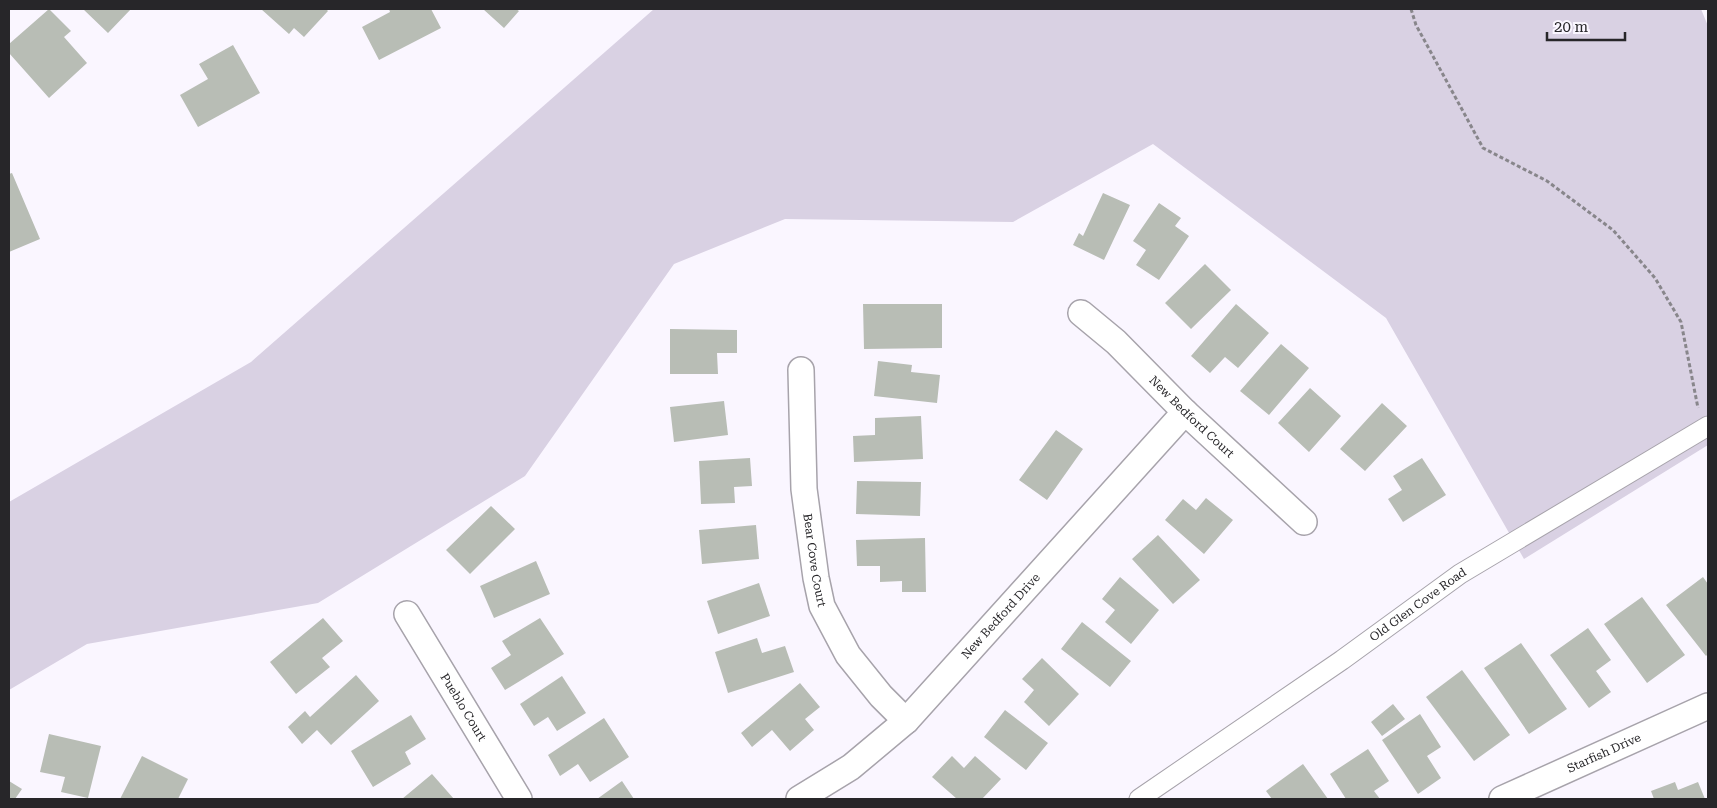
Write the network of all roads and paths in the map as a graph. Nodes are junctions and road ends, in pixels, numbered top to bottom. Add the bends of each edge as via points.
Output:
1 (1411, 9) edge
2 (1081, 313) dead end
3 (801, 370) dead end
4 (1185, 412) junction
5 (1705, 428) edge
6 (1304, 522) dead end
7 (407, 614) dead end
8 (1708, 706) edge
9 (906, 721) junction
10 (519, 799) edge
11 (799, 799) edge
12 (1139, 799) edge
13 (1502, 799) edge

1 - 5 path via 1416,25 1483,148 1547,181 1612,230 1655,278 1681,322
2 - 4 street, New Bedford Court via 1116,342
3 - 9 street, Bear Cove Court via 804,489 822,606 848,654 881,696
4 - 6 street, New Bedford Court
4 - 9 street, New Bedford Drive
5 - 12 street, Old Glen Cove Road via 1460,574 1342,660
7 - 10 street, Pueblo Court
8 - 13 street, Starfish Drive
9 - 11 street, New Bedford Drive via 851,767

